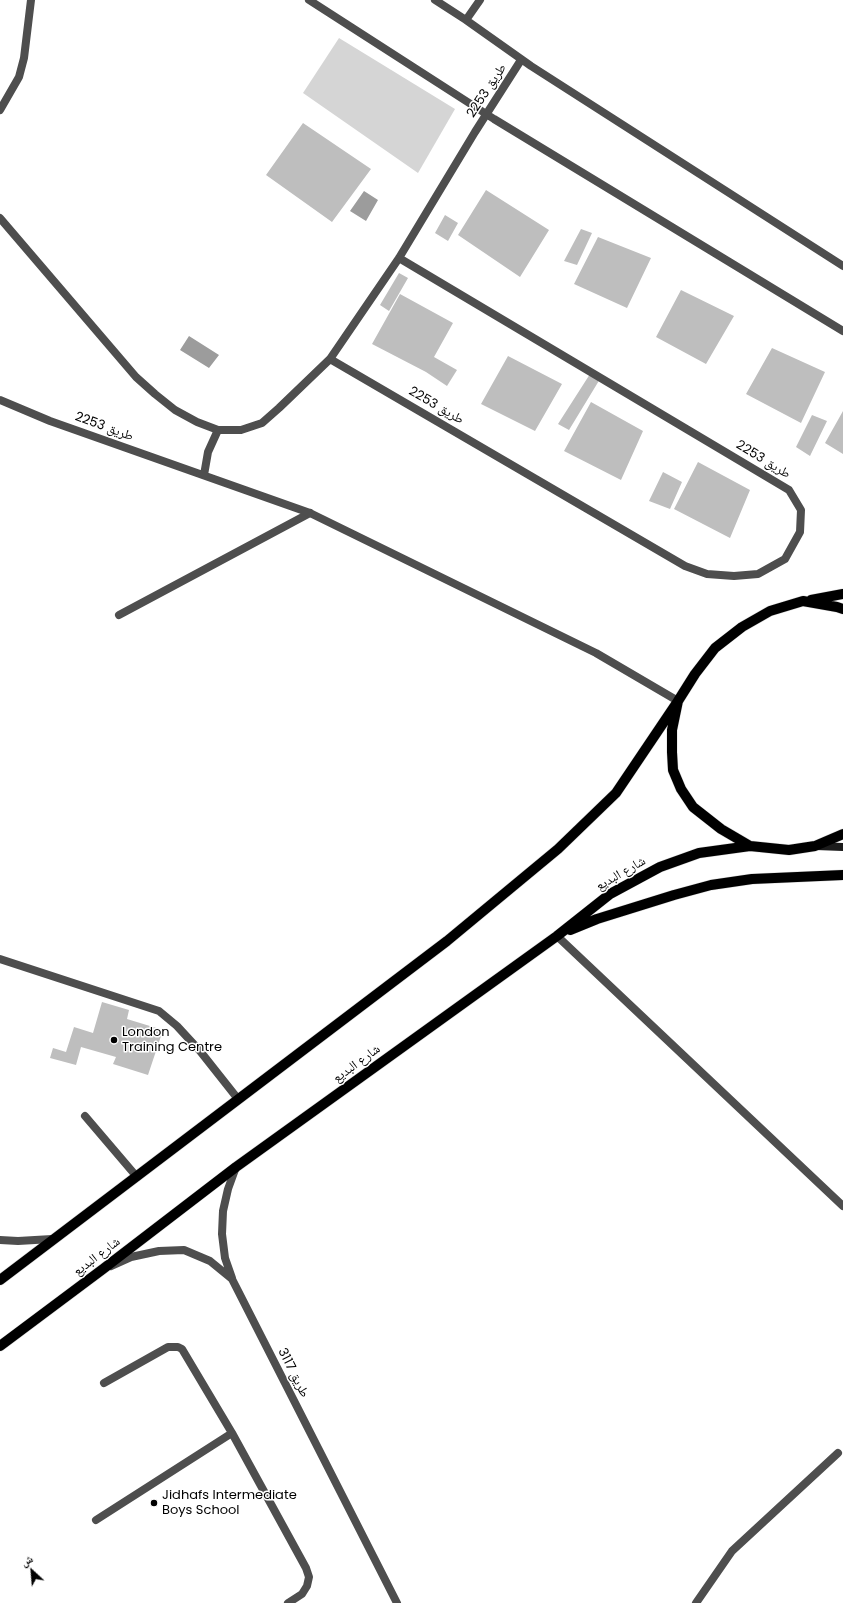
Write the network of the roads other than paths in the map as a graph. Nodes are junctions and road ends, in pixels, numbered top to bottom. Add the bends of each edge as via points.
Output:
1 (31, 0) edge
2 (309, 0) edge
3 (435, 0) edge
4 (480, 0) edge
5 (466, 20) junction
6 (521, 60) junction
7 (0, 110) edge
8 (487, 114) junction
9 (0, 218) edge
10 (399, 258) junction
11 (843, 266) edge
12 (843, 331) edge
13 (330, 359) junction
14 (0, 400) edge
15 (218, 430) junction
16 (204, 475) junction
17 (310, 513) junction
18 (843, 594) edge
19 (803, 601) junction
20 (843, 609) edge
21 (119, 615) dead end
22 (678, 701) junction
23 (843, 834) edge
24 (750, 846) junction
25 (815, 846) junction
26 (843, 847) edge
27 (843, 875) edge
28 (557, 936) junction
29 (0, 959) edge
30 (238, 1099) junction
31 (85, 1116) dead end
32 (236, 1167) junction
33 (137, 1177) junction
34 (843, 1206) edge
35 (52, 1239) junction
36 (0, 1240) edge
37 (103, 1269) junction
38 (232, 1279) junction
39 (0, 1280) edge
40 (0, 1346) edge
41 (104, 1382) dead end
42 (232, 1432) junction
43 (838, 1452) dead end
44 (96, 1520) dead end
45 (288, 1603) edge
46 (397, 1603) edge
47 (696, 1603) edge

1 - 7 street via 24,58 19,77
2 - 8 street
3 - 5 street
4 - 5 street
5 - 6 street
6 - 8 street, طريق 2253
6 - 11 street
8 - 10 street, طريق 2253
8 - 12 street
9 - 15 street, طريق 2253 via 136,377 174,410
10 - 13 street, طريق 2253
10 - 13 street, طريق 2253 via 790,490 801,510 800,532 785,559 758,574 734,576 707,574 686,566
13 - 15 street, طريق 2253 via 262,423 241,430
14 - 16 street, طريق 2253 via 50,421
15 - 16 street via 208,452
16 - 17 street, طريق 2253
17 - 21 street
17 - 22 street, طريق 2253 via 596,653
18 - 19 main road
19 - 20 main road
19 - 22 main road via 770,611 742,627 715,648
22 - 24 main road via 672,730 672,752 673,770 681,789 693,807 705,817
22 - 30 main road via 616,793 558,848 447,941
23 - 25 main road
24 - 25 main road via 789,850
24 - 28 main road, شارع البديع via 699,853 660,867 610,894
25 - 26 main road
27 - 28 main road via 752,879 711,886 597,919
28 - 32 main road, شارع البديع
28 - 34 street
29 - 30 street via 159,1011 186,1036
30 - 33 main road
31 - 33 street
32 - 37 main road, شارع البديع
32 - 38 street via 223,1211 222,1234 225,1258
33 - 35 main road
35 - 36 street
35 - 39 main road
37 - 38 street, طريق 3117 via 131,1257 152,1252 184,1250 210,1261
37 - 40 main road, شارع البديع
38 - 46 street, طريق 3117
41 - 42 street via 164,1349 178,1347 185,1353
42 - 44 street
42 - 45 street via 309,1577 302,1594
43 - 47 street via 732,1551

